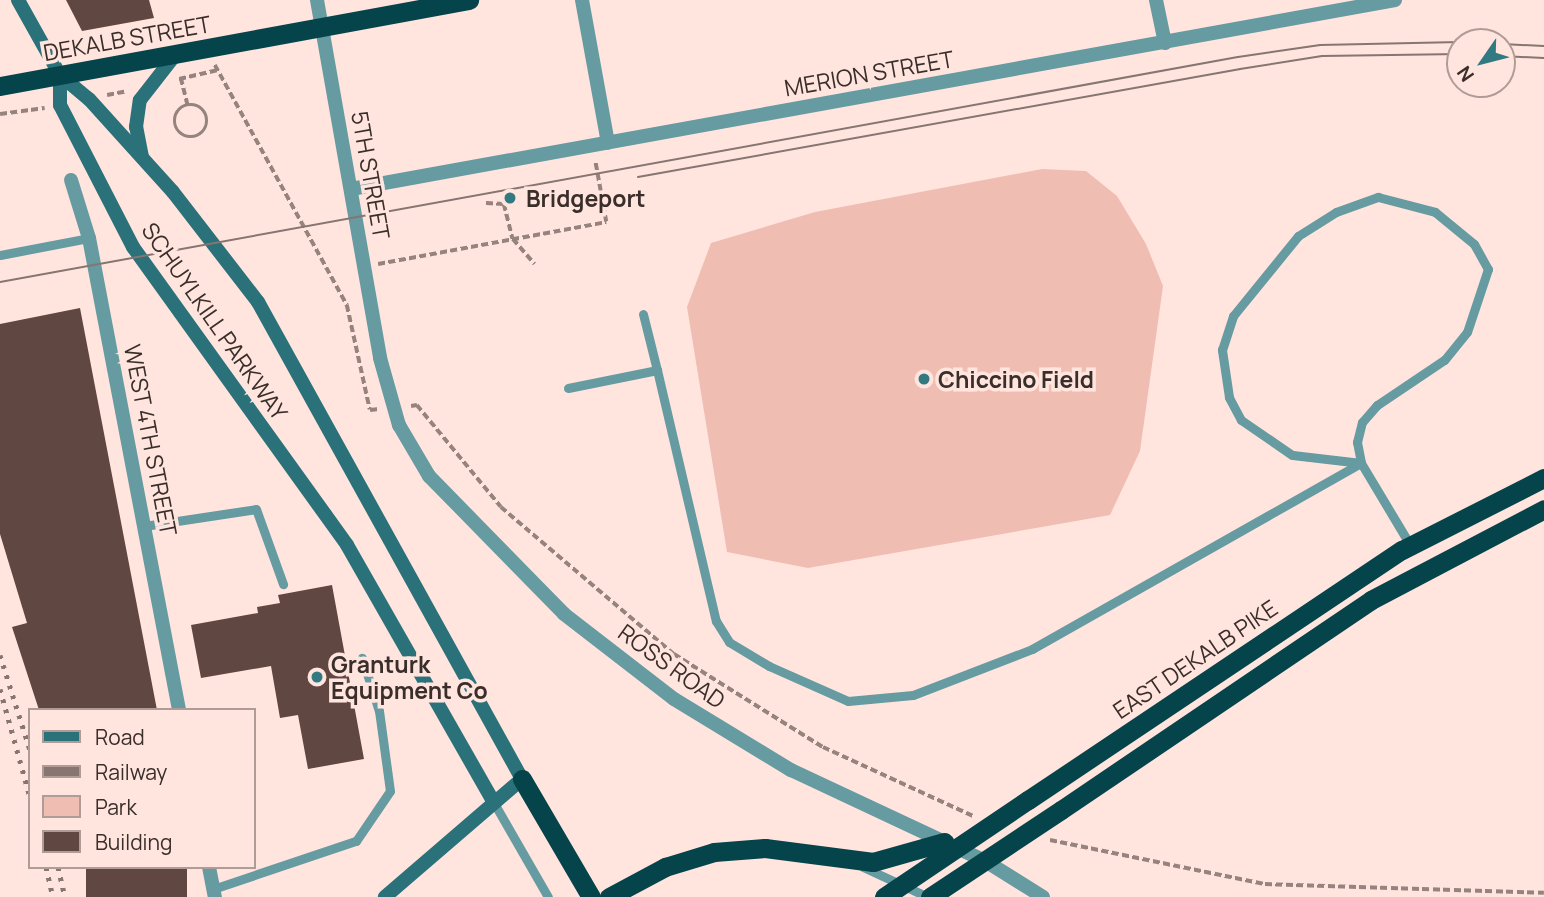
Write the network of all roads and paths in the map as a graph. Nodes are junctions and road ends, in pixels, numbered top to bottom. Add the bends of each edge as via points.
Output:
1 (18, 0) edge
2 (317, 0) edge
3 (469, 0) edge
4 (582, 0) edge
5 (1156, 0) edge
6 (1395, 0) edge
7 (322, 28) junction
8 (1165, 43) junction
9 (176, 54) junction
10 (218, 70) dead end
11 (60, 75) junction
12 (181, 78) dead end
13 (0, 86) edge
14 (188, 106) junction
15 (608, 143) junction
16 (591, 146) junction
17 (143, 158) junction
18 (71, 180) dead end
19 (351, 189) junction
20 (486, 203) dead end
21 (89, 238) junction
22 (513, 239) junction
23 (0, 255) edge
24 (535, 264) dead end
25 (364, 267) junction
26 (643, 314) dead end
27 (380, 358) joint
28 (657, 370) junction
29 (568, 388) dead end
30 (393, 408) junction
31 (1361, 463) junction
32 (1544, 478) edge
33 (1544, 509) edge
34 (144, 526) junction
35 (1410, 545) junction
36 (283, 584) dead end
37 (362, 658) dead end
38 (179, 708) edge
39 (522, 779) junction
40 (494, 803) junction
41 (982, 819) dead end
42 (1045, 839) dead end
43 (944, 842) junction
44 (841, 860) junction
45 (209, 869) edge
46 (214, 893) edge
47 (1544, 894) edge
48 (385, 897) edge
49 (548, 897) edge
50 (591, 897) edge
51 (609, 897) edge
52 (884, 897) edge
53 (929, 897) edge
54 (1043, 897) edge

1 - 11 main road
2 - 7 street, 5TH STREET
3 - 7 highway, DEKALB STREET
4 - 15 street
5 - 8 street
6 - 8 street, MERION STREET
7 - 9 highway, DEKALB STREET
7 - 19 street, 5TH STREET
8 - 15 street, MERION STREET
9 - 11 highway, DEKALB STREET
9 - 17 main road via 140,100 136,127
10 - 30 path via 347,306 370,410
11 - 13 highway, DEKALB STREET
11 - 17 main road, SCHUYLKILL PARKWAY
11 - 40 main road, SCHUYLKILL PARKWAY via 60,105 133,247 347,545
12 - 14 path
14 - 14 path via 175,121 183,135 194,137 202,133 206,119 198,107
15 - 16 street, MERION STREET
16 - 19 street, MERION STREET
16 - 22 path via 606,222
17 - 39 main road, SCHUYLKILL PARKWAY via 226,256 286,347
18 - 21 street, WEST 4TH STREET
19 - 25 street, 5TH STREET
20 - 22 path via 504,204
21 - 23 lane
21 - 34 street, WEST 4TH STREET
22 - 24 path
22 - 25 path
25 - 27 street, 5TH STREET
26 - 28 lane
27 - 30 street, ROSS ROAD
28 - 29 lane
28 - 31 lane via 716,621 729,642 769,666 848,701 913,695 1032,649
30 - 41 path via 417,405 500,507 674,654 823,747
30 - 43 street, ROSS ROAD via 412,452 458,509 546,597 621,659 732,736
31 - 31 lane via 1357,442 1362,422 1377,405 1444,360 1467,332 1488,269 1474,244 1435,212 1378,197 1336,212 1298,236 1233,316 1222,350 1229,397 1241,420 1292,456
31 - 35 lane
32 - 35 highway, EAST DEKALB PIKE
33 - 53 highway, bridge via 1371,600
34 - 36 lane via 256,509
34 - 38 street, WEST 4TH STREET
35 - 52 highway, EAST DEKALB PIKE, bridge
37 - 46 lane via 379,711 390,791 356,841
39 - 40 main road
39 - 50 highway
40 - 48 main road
40 - 49 lane
42 - 47 path via 1265,884
43 - 44 highway via 889,860
43 - 54 street, ROSS ROAD
44 - 51 highway via 765,848 714,852 665,867
44 - 53 lane
45 - 46 street

